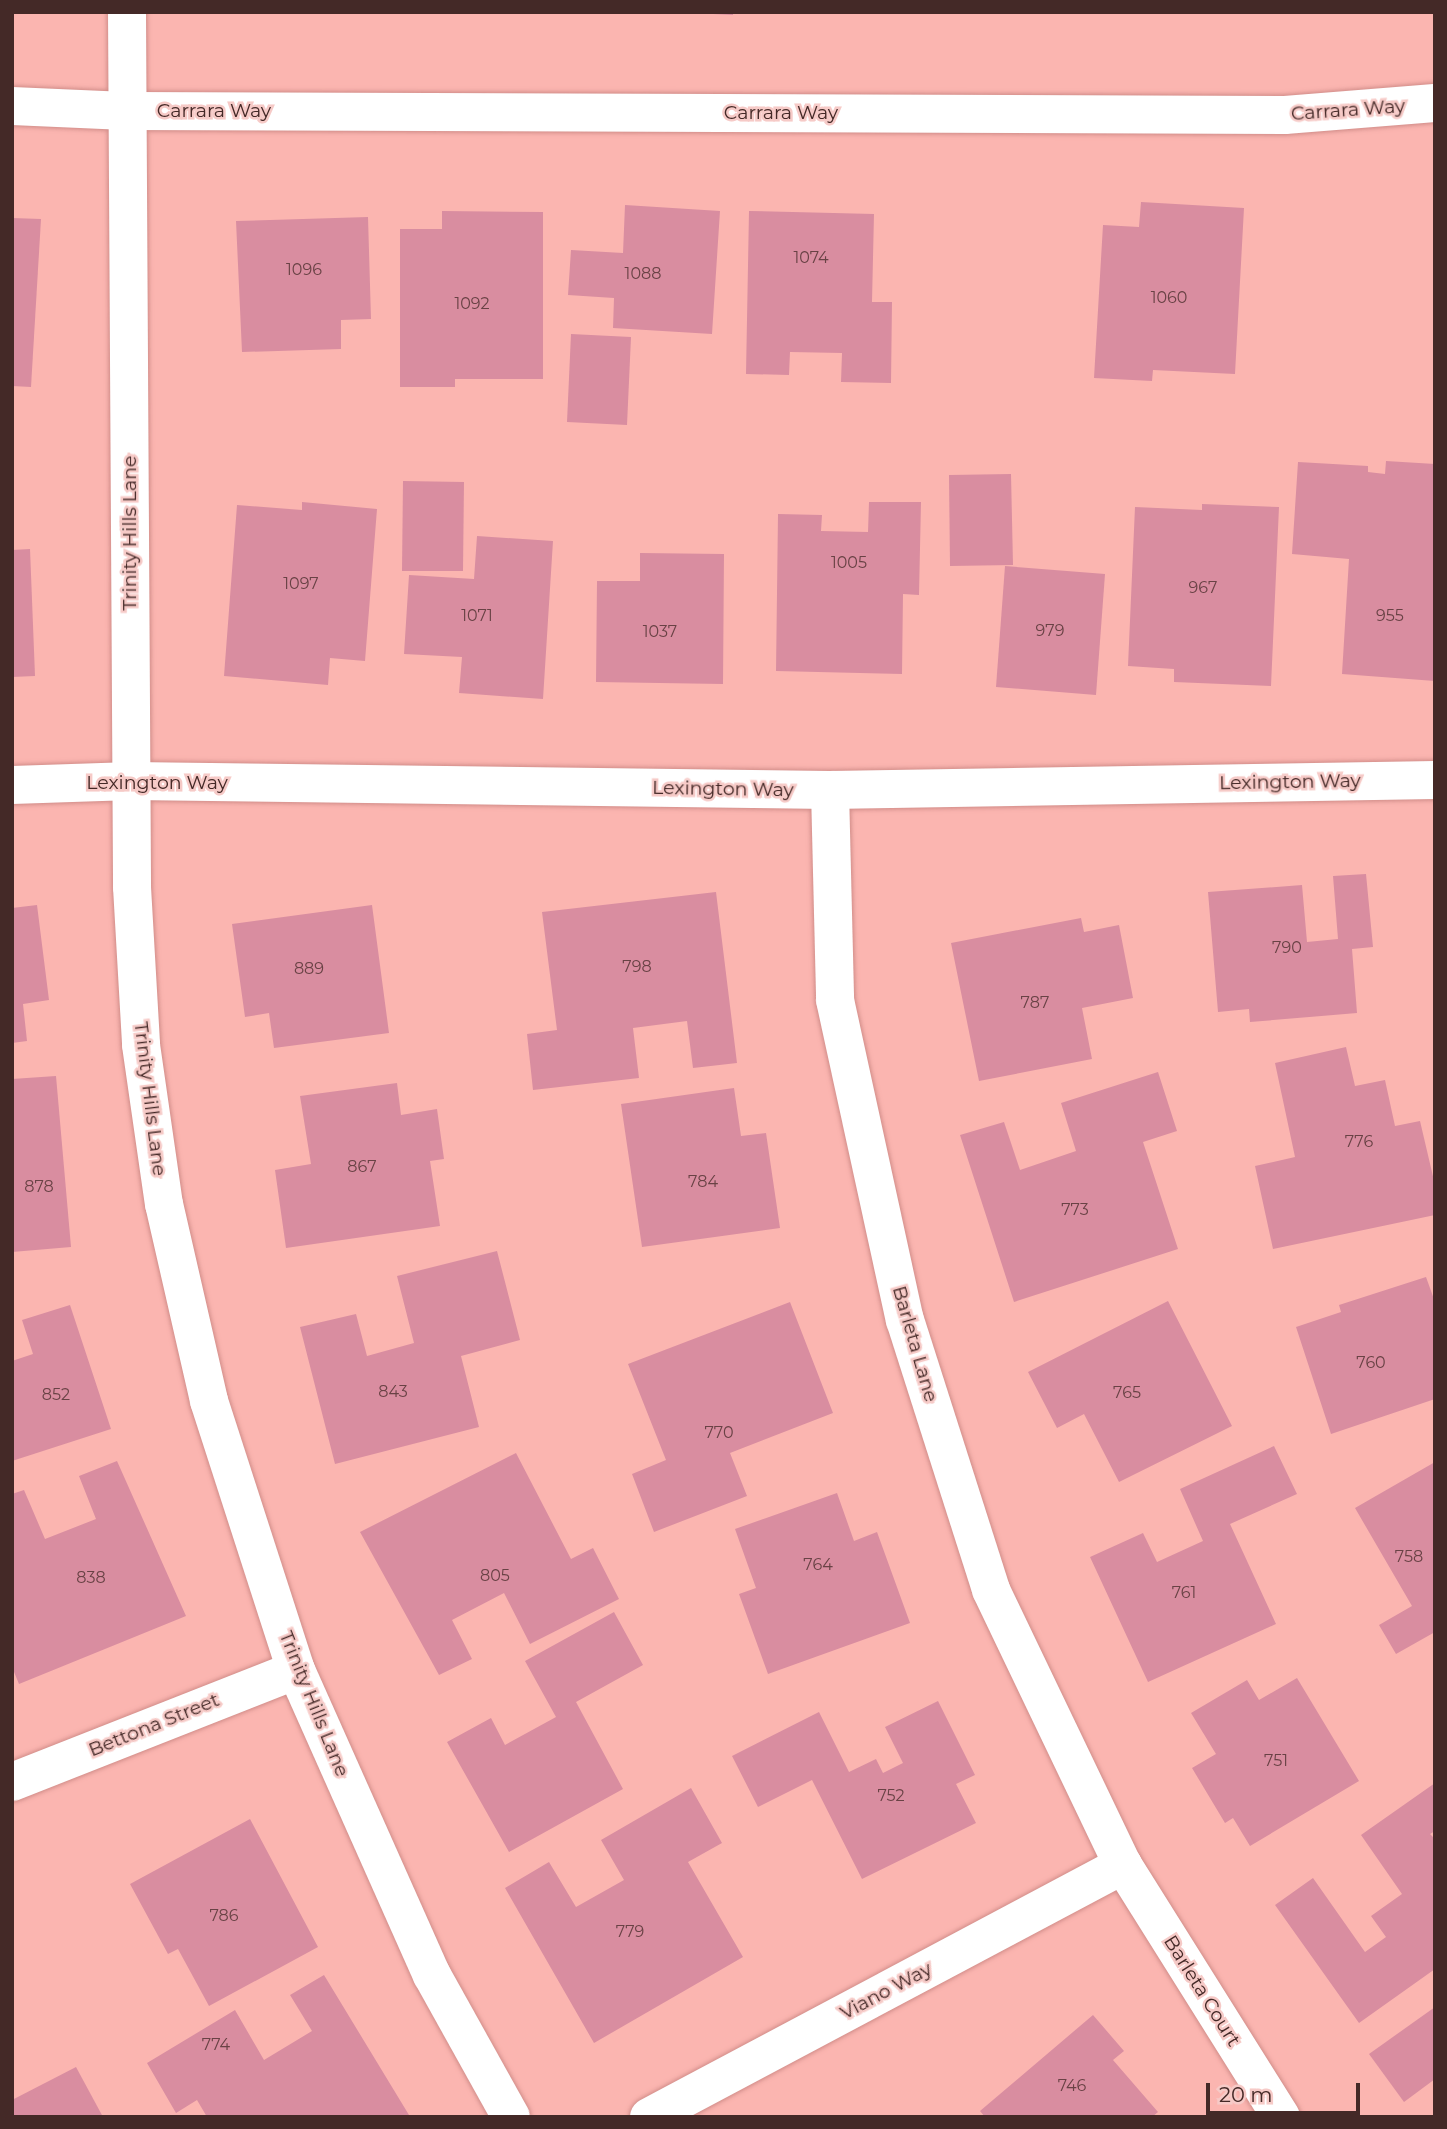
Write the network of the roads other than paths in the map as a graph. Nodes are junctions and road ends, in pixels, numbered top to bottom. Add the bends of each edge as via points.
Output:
1 (127, 12) edge
2 (1435, 103) edge
3 (12, 106) edge
4 (126, 111) junction
5 (1435, 780) edge
6 (132, 781) junction
7 (12, 785) edge
8 (830, 790) junction
9 (296, 1670) junction
10 (12, 1782) edge
11 (1122, 1865) junction
12 (511, 2117) edge
13 (649, 2117) edge
14 (1280, 2117) edge

1 - 4 street, Trinity Hills Lane
2 - 4 street, Carrara Way via 1285,115
3 - 4 street, Carrara Way
4 - 6 street, Trinity Hills Lane
5 - 8 street, Lexington Way
6 - 7 street, Lexington Way
6 - 8 street, Lexington Way
6 - 9 street, Trinity Hills Lane via 132,887 141,1045 164,1204 209,1401
8 - 11 street, Barleta Lane via 835,1000 905,1320 991,1590
9 - 10 street, Bettona Street
9 - 12 street, Trinity Hills Lane via 432,1975
11 - 13 street, Viano Way
11 - 14 street, Barleta Court

